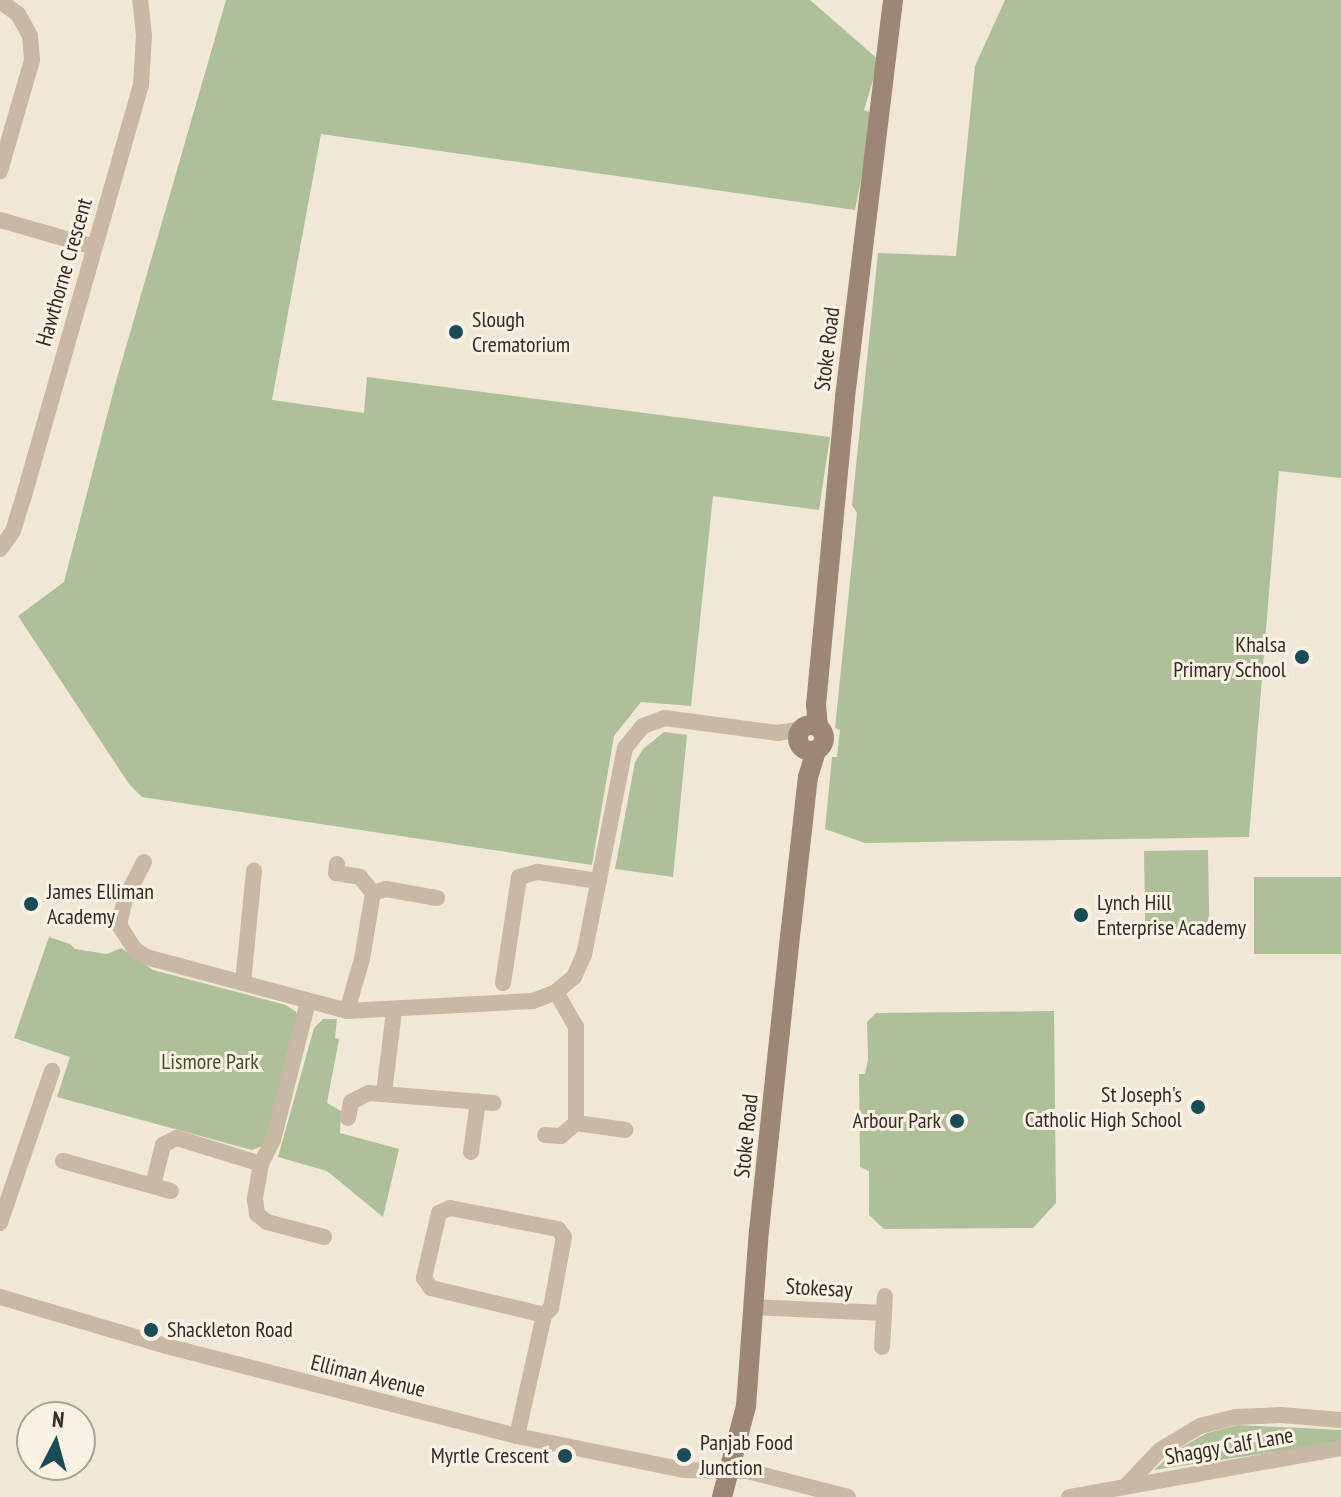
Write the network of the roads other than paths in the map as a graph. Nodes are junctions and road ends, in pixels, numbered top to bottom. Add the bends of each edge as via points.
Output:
1 (140, 0) edge
2 (893, 0) edge
3 (0, 1) edge
4 (0, 171) edge
5 (0, 220) edge
6 (94, 247) junction
7 (0, 549) edge
8 (808, 738) junction
9 (144, 862) dead end
10 (337, 864) dead end
11 (254, 871) dead end
12 (598, 881) junction
13 (373, 893) junction
14 (437, 898) dead end
15 (243, 983) junction
16 (503, 983) dead end
17 (556, 992) junction
18 (308, 1002) junction
19 (347, 1011) junction
20 (394, 1011) junction
21 (52, 1071) dead end
22 (384, 1093) junction
23 (348, 1118) dead end
24 (576, 1123) junction
25 (626, 1130) dead end
26 (545, 1135) dead end
27 (471, 1152) dead end
28 (63, 1161) dead end
29 (261, 1164) junction
30 (153, 1185) junction
31 (171, 1191) dead end
32 (0, 1223) edge
33 (324, 1237) dead end
34 (885, 1296) dead end
35 (0, 1297) edge
36 (753, 1307) junction
37 (884, 1313) junction
38 (544, 1315) junction
39 (882, 1347) dead end
40 (1341, 1420) edge
41 (517, 1436) junction
42 (1341, 1448) edge
43 (730, 1470) junction
44 (1125, 1487) junction
45 (1097, 1495) edge
46 (722, 1497) edge
47 (848, 1497) edge
48 (1069, 1497) edge

1 - 6 street, Hawthorne Crescent via 141,85
2 - 8 main road, Stoke Road via 845,397 816,705
3 - 4 street via 18,14 30,36 32,60
5 - 6 street
6 - 7 street, Hawthorne Crescent via 23,499 13,531
8 - 12 street via 665,718 643,726 625,748
8 - 36 main road, Stoke Road
9 - 15 street via 125,899 119,925 135,950
10 - 13 street via 336,873 360,877
11 - 15 street
12 - 16 street via 538,872 519,877
12 - 17 street via 584,955 574,977
13 - 14 street via 386,889
13 - 19 street
15 - 18 street
17 - 20 street via 533,1001
17 - 24 street via 576,1027
18 - 19 street
18 - 29 street via 273,1140
19 - 20 street
20 - 22 street
21 - 32 street
22 - 23 street via 351,1102
22 - 27 street via 486,1102
24 - 25 street
24 - 26 street via 561,1136
28 - 30 street
29 - 30 street via 177,1138 163,1145
29 - 33 street via 257,1214 267,1222
30 - 31 street
34 - 37 street, Stokesay
35 - 41 street, Elliman Avenue via 166,1346
36 - 37 street, Stokesay
36 - 43 main road, Stoke Road via 746,1406
37 - 39 street, Stokesay
38 - 38 street via 551,1308 564,1237 558,1229 450,1208 439,1213 424,1278 431,1288
38 - 41 street
40 - 44 street, Shaggy Calf Lane via 1281,1415 1236,1417 1200,1426 1160,1450
41 - 43 street, Elliman Avenue via 684,1470
42 - 44 street, Shaggy Calf Lane
43 - 46 main road, Stoke Road
43 - 47 street
44 - 45 street, Shaggy Calf Lane
45 - 48 street, Shaggy Calf Lane

